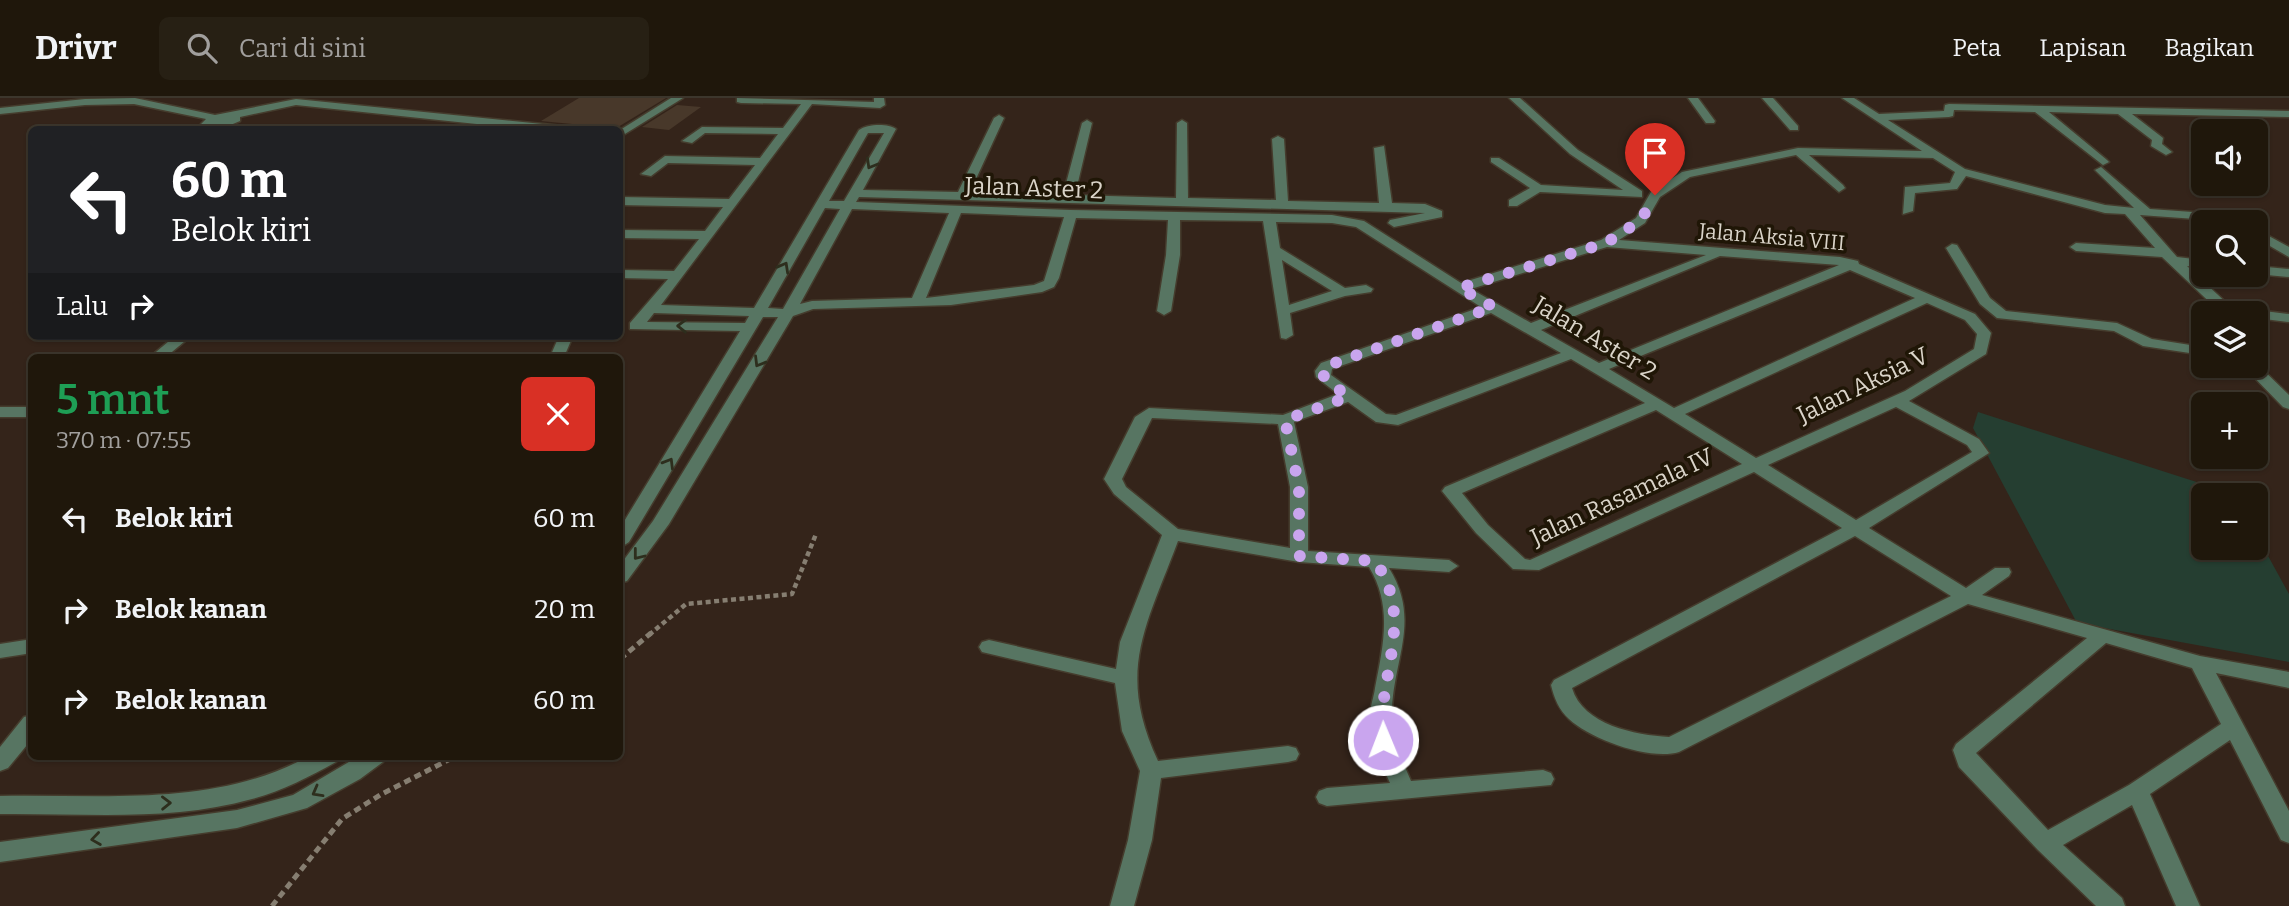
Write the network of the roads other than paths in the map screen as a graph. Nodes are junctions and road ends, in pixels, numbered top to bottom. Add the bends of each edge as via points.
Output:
1 (678, 98) edge
2 (879, 98) edge
3 (1514, 98) edge
4 (1693, 98) edge
5 (1767, 98) edge
6 (1847, 98) edge
7 (741, 100) dead end
8 (1944, 100) edge
9 (809, 102) junction
10 (2037, 108) junction
11 (2120, 110) junction
12 (0, 111) edge
13 (2289, 114) edge
14 (1875, 117) junction
15 (999, 118) dead end
16 (1710, 121) dead end
17 (1087, 123) dead end
18 (1182, 123) dead end
19 (209, 125) edge
20 (533, 126) edge
21 (1794, 128) dead end
22 (786, 131) junction
23 (623, 132) edge
24 (1278, 139) dead end
25 (688, 141) dead end
26 (1380, 148) dead end
27 (1798, 151) junction
28 (2166, 152) dead end
29 (1936, 155) junction
30 (1495, 160) dead end
31 (762, 162) junction
32 (1961, 171) junction
33 (647, 174) dead end
34 (1538, 188) junction
35 (1839, 188) dead end
36 (1638, 194) junction
37 (963, 195) junction
38 (1655, 195) junction
39 (1068, 197) junction
40 (852, 199) junction
41 (1182, 200) junction
42 (623, 201) edge
43 (731, 203) junction
44 (1513, 203) dead end
45 (819, 204) junction
46 (1282, 204) junction
47 (1386, 208) junction
48 (956, 210) junction
49 (1907, 211) dead end
50 (2130, 212) junction
51 (2147, 213) junction
52 (1071, 214) junction
53 (1174, 215) junction
54 (2191, 216) edge
55 (1269, 218) junction
56 (1394, 223) dead end
57 (623, 234) edge
58 (705, 235) junction
59 (2268, 240) edge
60 (1606, 243) junction
61 (2076, 247) dead end
62 (1952, 248) dead end
63 (1274, 250) junction
64 (2289, 253) edge
65 (1719, 254) junction
66 (2170, 257) junction
67 (2191, 261) edge
68 (1853, 264) junction
69 (2268, 271) edge
70 (2289, 273) edge
71 (623, 274) edge
72 (678, 275) junction
73 (1459, 288) junction
74 (1366, 289) dead end
75 (1343, 292) junction
76 (768, 298) junction
77 (797, 298) junction
78 (1924, 300) junction
79 (2213, 301) edge
80 (917, 303) junction
81 (812, 305) junction
82 (1494, 307) junction
83 (649, 309) junction
84 (759, 311) junction
85 (1164, 311) dead end
86 (1283, 311) junction
87 (788, 313) junction
88 (2268, 315) edge
89 (2289, 318) edge
90 (750, 327) junction
91 (1532, 328) junction
92 (1286, 335) dead end
93 (179, 340) edge
94 (2191, 349) edge
95 (161, 354) edge
96 (1572, 354) junction
97 (1599, 369) junction
98 (2263, 378) edge
99 (1348, 397) junction
100 (1895, 400) junction
101 (1656, 404) junction
102 (2289, 404) edge
103 (0, 412) edge
104 (28, 412) edge
105 (1673, 414) junction
106 (1285, 420) junction
107 (1754, 463) junction
108 (1858, 527) junction
109 (1172, 534) junction
110 (623, 537) edge
111 (1299, 556) junction
112 (1375, 561) junction
113 (1449, 566) dead end
114 (2002, 572) dead end
115 (623, 573) edge
116 (1966, 597) junction
117 (2102, 636) junction
118 (28, 647) edge
119 (989, 647) dead end
120 (0, 651) edge
121 (2200, 663) junction
122 (1125, 678) junction
123 (2289, 680) edge
124 (2233, 727) junction
125 (28, 728) edge
126 (1287, 754) dead end
127 (322, 760) edge
128 (370, 760) edge
129 (0, 762) edge
130 (1150, 772) junction
131 (1543, 779) dead end
132 (1404, 790) junction
133 (2137, 791) junction
134 (1326, 797) dead end
135 (0, 805) edge
136 (2289, 833) edge
137 (2046, 843) junction
138 (0, 852) edge
139 (1122, 906) edge
140 (2113, 906) edge
141 (2188, 906) edge

1 - 23 street
2 - 9 street via 880,105
3 - 36 street via 1574,152
4 - 16 street
5 - 21 street
6 - 14 street
7 - 9 street
8 - 10 street
8 - 14 street via 1948,114
9 - 22 street
10 - 11 street
10 - 51 street
11 - 13 street
11 - 28 street via 2159,140 2155,144
12 - 19 street via 134,101
14 - 29 street
15 - 37 street
17 - 39 street
18 - 41 street
19 - 20 street via 228,124 236,120 232,116 296,102
22 - 25 street via 702,130
22 - 31 street
24 - 46 street
26 - 47 street
27 - 29 street
27 - 35 street
27 - 38 street via 1686,174
29 - 32 street
30 - 34 street
31 - 33 street via 664,159
31 - 43 street
32 - 49 street via 1954,187 1912,188
32 - 50 street
34 - 36 street
34 - 44 street
36 - 38 street
37 - 39 street
37 - 40 street
38 - 60 street via 1641,220
39 - 41 street
40 - 45 street, Jalan Aster 2
45 -> 40 street via 864,130 891,129
40 - 48 street, Jalan Aster 2
40 - 77 street
41 - 46 street
42 - 43 street
43 - 58 street
76 -> 45 street
46 - 47 street
47 - 56 street via 1432,209 1438,214
48 - 52 street, Jalan Aster 2
48 - 80 street
50 - 51 street
50 - 66 street
51 - 54 street
52 - 53 street, Jalan Aster 2
52 - 80 street via 1052,278 1044,287
53 - 55 street, Jalan Aster 2
53 - 85 street
55 - 63 street
55 - 73 street, Jalan Aster 2 via 1360,224
57 - 58 street
58 - 72 street
59 - 64 street
60 - 65 street, Jalan Aksia VIII
60 - 73 street
61 - 66 street
62 - 94 street via 1985,301 2002,315 2117,327 2148,343
63 - 75 street
63 - 86 street
65 - 68 street, Jalan Aksia VIII
65 - 91 street
66 - 67 street
66 - 79 street
68 - 78 street, Jalan Aksia VIII
68 - 97 street
69 - 70 street
71 - 72 street
72 - 83 street
73 - 82 street, Jalan Aster 2
74 - 75 street
75 - 86 street
76 - 77 street
76 - 84 street
77 - 81 street
77 - 87 street
78 - 100 street, Jalan Aksia V via 1980,325 1984,333 1981,351
78 - 105 street
80 - 81 street
81 - 87 street
82 - 91 street, Jalan Aster 2
82 - 99 street via 1326,366 1324,377
83 - 84 street
90 -> 83 street via 635,326
84 - 87 street
84 - 90 street
86 - 92 street
87 -> 115 street via 660,524
88 - 89 street
110 -> 90 street
91 - 96 street, Jalan Aster 2
93 - 95 street
96 - 97 street, Jalan Aster 2
96 - 99 street via 1398,421 1382,418
97 - 101 street, Jalan Aster 2
98 - 102 street
99 - 106 street
100 - 107 street, Jalan Aksia V
100 - 108 street via 1972,442 1981,453
101 - 105 street, Jalan Aster 2
101 - 107 street, Jalan Rasamala IV via 1451,491 1482,529 1526,567
103 - 104 street
105 - 107 street, Jalan Aster 2
106 - 109 street via 1160,411 1143,417 1114,480
106 - 111 street via 1299,487
107 - 108 street, Jalan Aster 2
108 - 116 street, Jalan Aster 2
108 - 116 street via 1561,685 1562,700 1580,719 1633,741 1671,746
109 - 111 street
109 - 122 street via 1130,642
111 - 112 street
112 - 113 street
112 - 132 street via 1388,579 1396,614 1381,715 1383,740
114 - 116 street
116 - 117 street, Jalan Aster 2
117 - 121 street, Jalan Aster 2
117 - 137 street via 1964,750 1967,761
118 - 120 street
119 - 122 street
121 - 123 street, Jalan Aster 2
121 - 124 street
122 - 130 street via 1133,731
124 - 133 street
124 - 136 street
125 - 129 street
126 - 130 street
135 -> 127 street via 235,797
128 -> 138 street via 299,802 237,819
130 - 139 street via 1140,840
131 - 132 street
132 - 134 street
133 - 137 street
133 - 141 street
137 - 140 street

